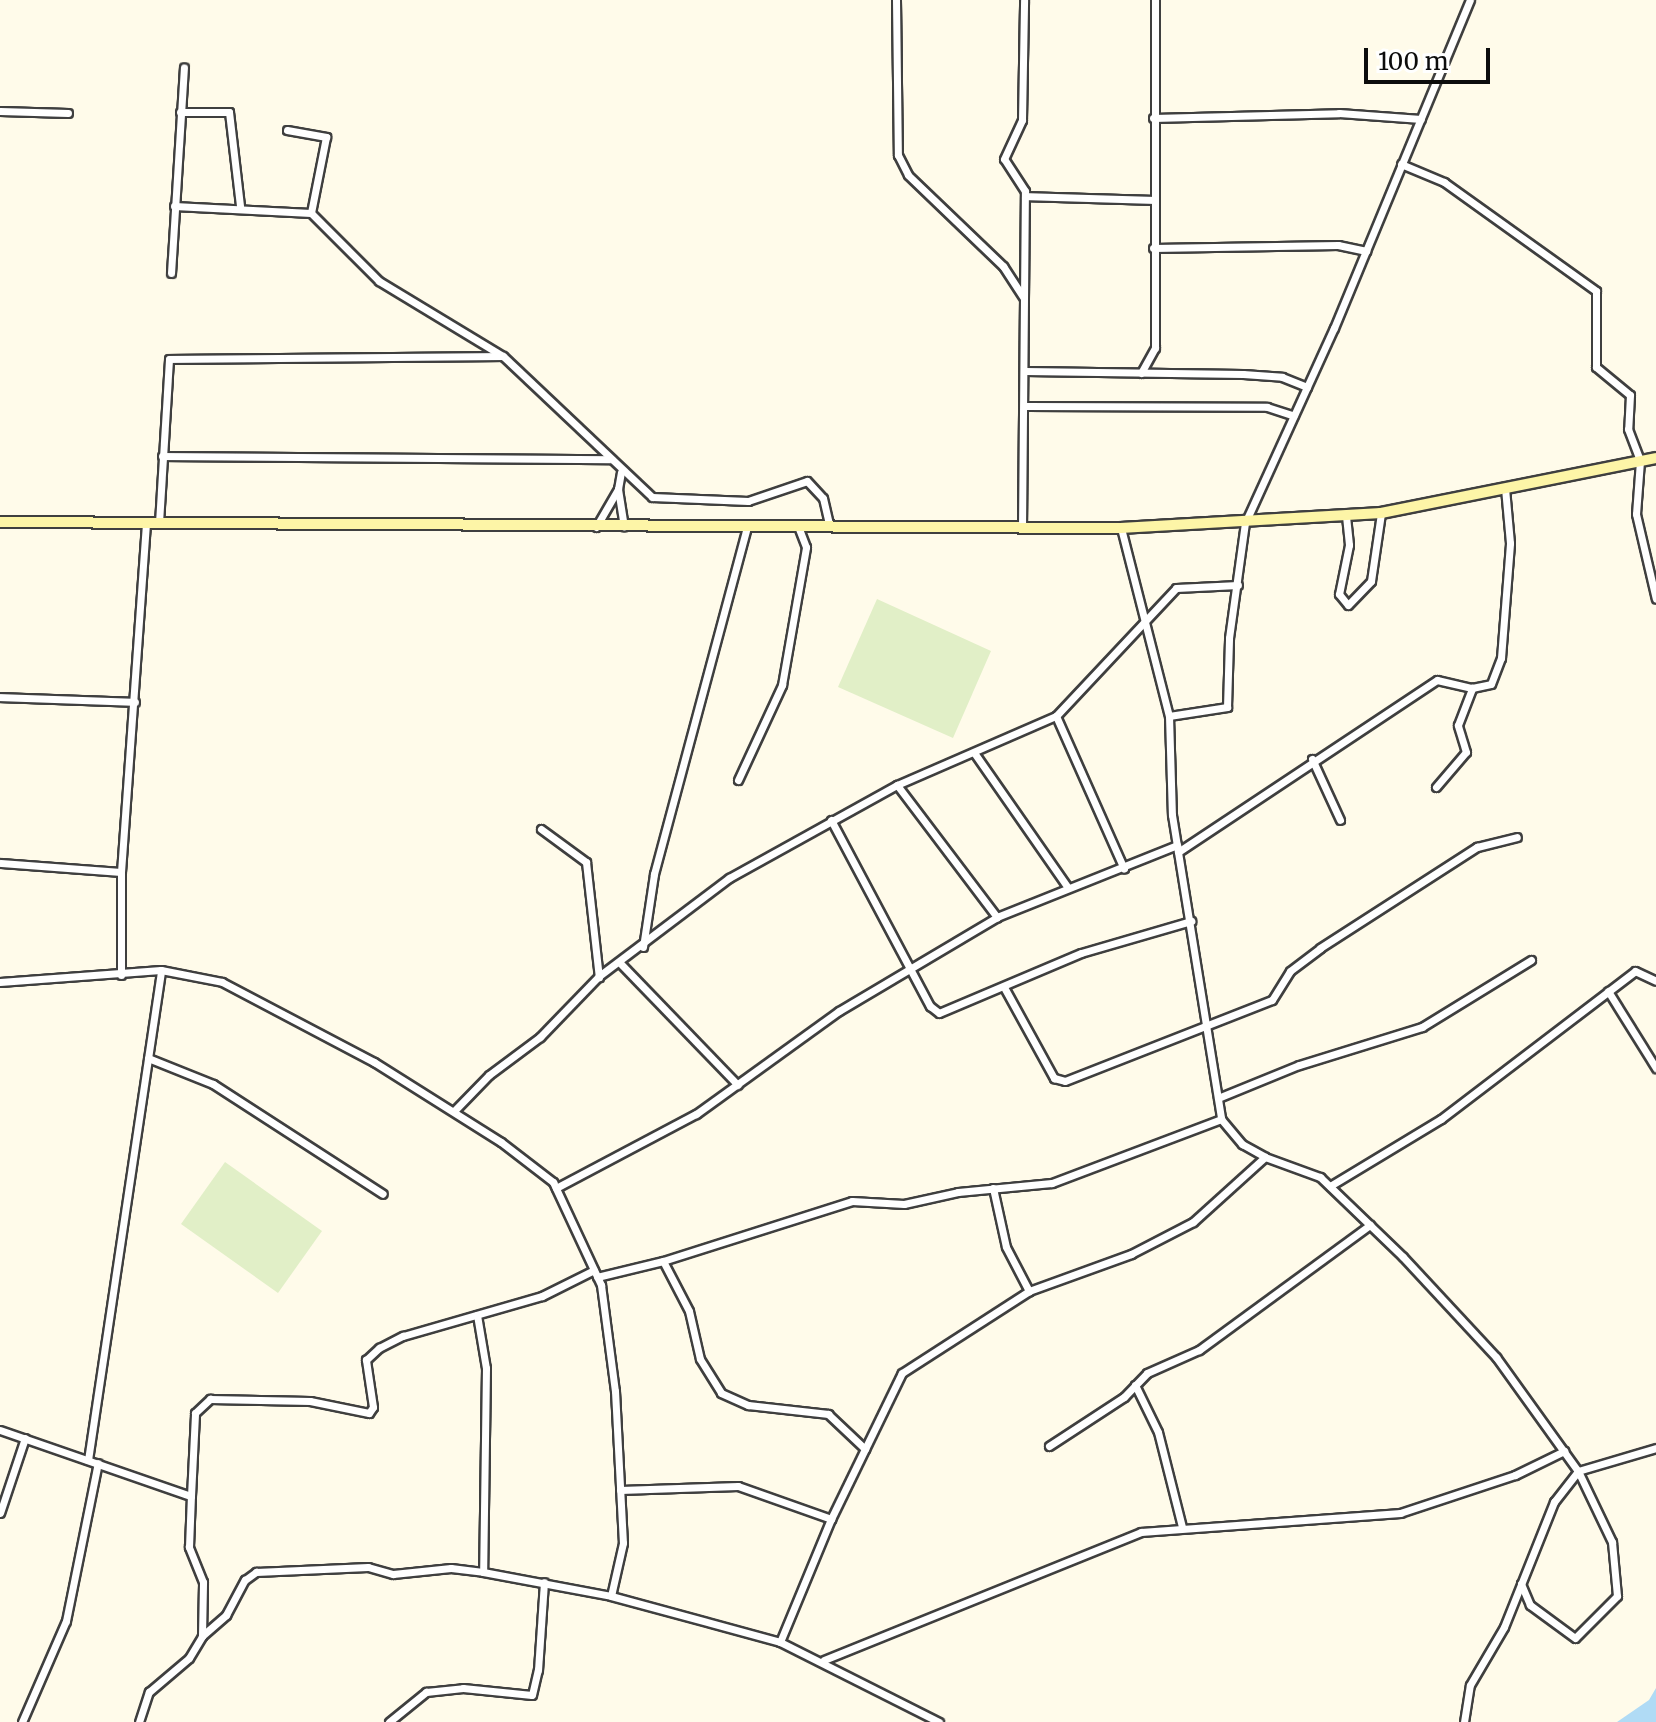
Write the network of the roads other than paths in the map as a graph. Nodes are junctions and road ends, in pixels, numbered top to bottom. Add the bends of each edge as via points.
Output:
1 (896, 0) edge
2 (1024, 0) edge
3 (1155, 0) edge
4 (1470, 0) edge
5 (184, 67) dead end
6 (0, 111) edge
7 (180, 112) junction
8 (68, 113) dead end
9 (1153, 118) junction
10 (1421, 119) junction
11 (287, 130) dead end
12 (1401, 164) junction
13 (1025, 196) junction
14 (1152, 200) junction
15 (174, 206) junction
16 (240, 206) junction
17 (311, 213) junction
18 (1153, 248) junction
19 (1366, 251) junction
20 (171, 273) dead end
21 (1024, 299) junction
22 (503, 356) junction
23 (1025, 371) junction
24 (1141, 373) junction
25 (1307, 387) junction
26 (1025, 406) junction
27 (1294, 416) junction
28 (162, 456) junction
29 (1656, 458) edge
30 (609, 459) junction
31 (1640, 461) junction
32 (621, 472) junction
33 (1505, 488) junction
34 (618, 489) junction
35 (1381, 513) junction
36 (1346, 516) junction
37 (0, 522) edge
38 (146, 523) junction
39 (159, 523) junction
40 (1245, 523) junction
41 (829, 525) junction
42 (747, 526) junction
43 (798, 526) junction
44 (595, 528) junction
45 (1022, 528) junction
46 (1121, 528) junction
47 (625, 529) junction
48 (1238, 585) junction
49 (1656, 599) edge
50 (1144, 625) junction
51 (1472, 688) junction
52 (0, 697) edge
53 (135, 702) junction
54 (1056, 716) junction
55 (1169, 716) junction
56 (975, 754) junction
57 (1312, 759) junction
58 (738, 780) dead end
59 (897, 785) junction
60 (1436, 787) dead end
61 (831, 820) junction
62 (1340, 820) dead end
63 (541, 829) dead end
64 (1517, 837) dead end
65 (1177, 848) junction
66 (0, 863) edge
67 (1124, 869) junction
68 (121, 872) junction
69 (1068, 888) junction
70 (997, 917) junction
71 (1191, 921) junction
72 (643, 947) junction
73 (1531, 960) dead end
74 (621, 964) junction
75 (914, 968) junction
76 (161, 970) junction
77 (121, 975) junction
78 (599, 977) junction
79 (1656, 981) edge
80 (0, 982) edge
81 (1005, 989) junction
82 (1608, 991) junction
83 (1210, 1024) junction
84 (148, 1058) junction
85 (1656, 1068) edge
86 (738, 1085) junction
87 (1218, 1098) junction
88 (454, 1111) junction
89 (1221, 1119) junction
90 (1265, 1157) junction
91 (1330, 1186) junction
92 (556, 1188) junction
93 (993, 1188) junction
94 (383, 1194) dead end
95 (1370, 1225) junction
96 (663, 1261) junction
97 (596, 1273) junction
98 (1029, 1291) junction
99 (477, 1315) junction
100 (1135, 1385) junction
101 (0, 1430) edge
102 (25, 1438) junction
103 (1049, 1446) dead end
104 (1656, 1448) edge
105 (865, 1449) junction
106 (1564, 1451) junction
107 (88, 1460) junction
108 (98, 1463) junction
109 (1578, 1471) junction
110 (620, 1490) junction
111 (191, 1496) junction
112 (0, 1513) edge
113 (831, 1519) junction
114 (1182, 1527) junction
115 (483, 1572) junction
116 (544, 1582) junction
117 (1521, 1584) junction
118 (611, 1596) junction
119 (202, 1636) junction
120 (780, 1642) junction
121 (824, 1660) junction
122 (22, 1722) edge
123 (139, 1722) edge
124 (389, 1722) edge
125 (939, 1722) edge
126 (1464, 1722) edge

1 - 21 street via 898,155 908,175 1003,266
2 - 13 street via 1022,120 1004,159 1022,182
3 - 9 street
4 - 10 street
5 - 7 street
6 - 8 street
7 - 15 street
7 - 16 street via 229,112
9 - 10 street via 1339,113
9 - 14 street
10 - 12 street
11 - 17 street via 326,137
12 - 19 street
12 - 31 street via 1444,182 1596,291 1596,367 1630,395 1628,429
13 - 14 street
13 - 21 street
14 - 18 street
15 - 16 street
15 - 20 street
16 - 17 street
17 - 22 street via 402,299 480,338
18 - 19 street via 1338,245
18 - 24 street via 1155,348
19 - 25 street
21 - 23 street
22 - 28 street via 169,359
22 - 30 street
23 - 24 street
23 - 26 street
24 - 25 street via 1269,375
25 - 27 street
26 - 27 street via 1267,407
26 - 45 street
27 - 40 street
28 - 30 street
28 - 39 street
29 - 31 street
30 - 32 street
31 - 33 street
31 - 49 street via 1636,514
32 - 34 street
32 - 41 street via 656,498 748,501 807,481 823,498
33 - 35 street
33 - 51 street via 1510,543 1501,658 1491,684
34 - 44 street
34 - 47 street
35 - 36 street
35 - 36 street via 1371,581 1348,605 1339,594 1349,545
36 - 40 street
37 - 38 street
38 - 39 street
38 - 53 street
39 - 44 street
40 - 46 street
40 - 48 street
41 - 43 street
41 - 45 street
42 - 43 street
42 - 47 street
42 - 72 street via 654,874
43 - 58 street via 806,547 782,685
44 - 47 street
45 - 46 street
46 - 50 street
48 - 50 street via 1176,588
48 - 55 street via 1227,707
50 - 54 street
50 - 55 street
51 - 57 street via 1437,680
51 - 60 street via 1458,725 1466,752
52 - 53 street
53 - 68 street
54 - 56 street
54 - 67 street
55 - 65 street
56 - 59 street
56 - 69 street
57 - 62 street
57 - 65 street
59 - 61 street
59 - 70 street
61 - 72 street via 729,878
61 - 75 street
63 - 78 street via 586,862
64 - 83 street via 1477,847 1320,948 1290,971 1272,1000
65 - 67 street
65 - 71 street
66 - 68 street
67 - 69 street
68 - 77 street
69 - 70 street
70 - 75 street
71 - 81 street via 1081,953
71 - 83 street
72 - 74 street
73 - 87 street via 1422,1027 1299,1065
74 - 78 street
74 - 86 street
75 - 81 street via 930,1006 939,1013
75 - 86 street via 839,1011
76 - 77 street
76 - 84 street
76 - 88 street via 190,972 259,999
77 - 80 street
78 - 88 street via 540,1037 489,1075
79 - 82 street via 1635,971
81 - 83 street via 1059,1082
82 - 85 street
82 - 91 street via 1441,1119
83 - 87 street
84 - 94 street via 213,1084
84 - 107 street
86 - 92 street via 696,1114
87 - 89 street
88 - 92 street via 528,1160
89 - 90 street via 1242,1144
89 - 93 street via 1071,1178
90 - 91 street via 1307,1170
90 - 98 street via 1176,1232
91 - 95 street
92 - 97 street
93 - 96 street via 904,1204 852,1201
93 - 98 street via 1006,1247
95 - 100 street via 1199,1350 1147,1373
95 - 106 street via 1496,1357
96 - 97 street
96 - 105 street via 689,1311 700,1359 721,1393 748,1405 828,1414
97 - 99 street
97 - 110 street via 615,1391
98 - 105 street via 902,1373
99 - 111 street via 403,1336 372,1353 366,1360 373,1407 369,1413 310,1401 210,1399 199,1405
99 - 115 street via 486,1368
100 - 103 street
100 - 114 street via 1158,1432
101 - 102 street
102 - 107 street
102 - 112 street
104 - 109 street
105 - 113 street
106 - 109 street
106 - 114 street via 1515,1475 1412,1511
107 - 108 street
108 - 111 street
108 - 122 street via 66,1621
109 - 117 street via 1545,1519
109 - 117 street via 1612,1542 1617,1596 1575,1638 1530,1605
110 - 113 street via 738,1486
110 - 118 street via 623,1543
111 - 119 street via 189,1547 203,1582
113 - 120 street
114 - 121 street via 1141,1532
115 - 116 street
115 - 119 street via 451,1568 393,1574 368,1567 256,1572 245,1580 226,1615
116 - 118 street
116 - 124 street via 537,1686 532,1695 463,1688 426,1692
117 - 126 street via 1494,1649 1470,1685
118 - 120 street
119 - 123 street via 189,1658 149,1692
120 - 121 street
121 - 125 street via 863,1686

